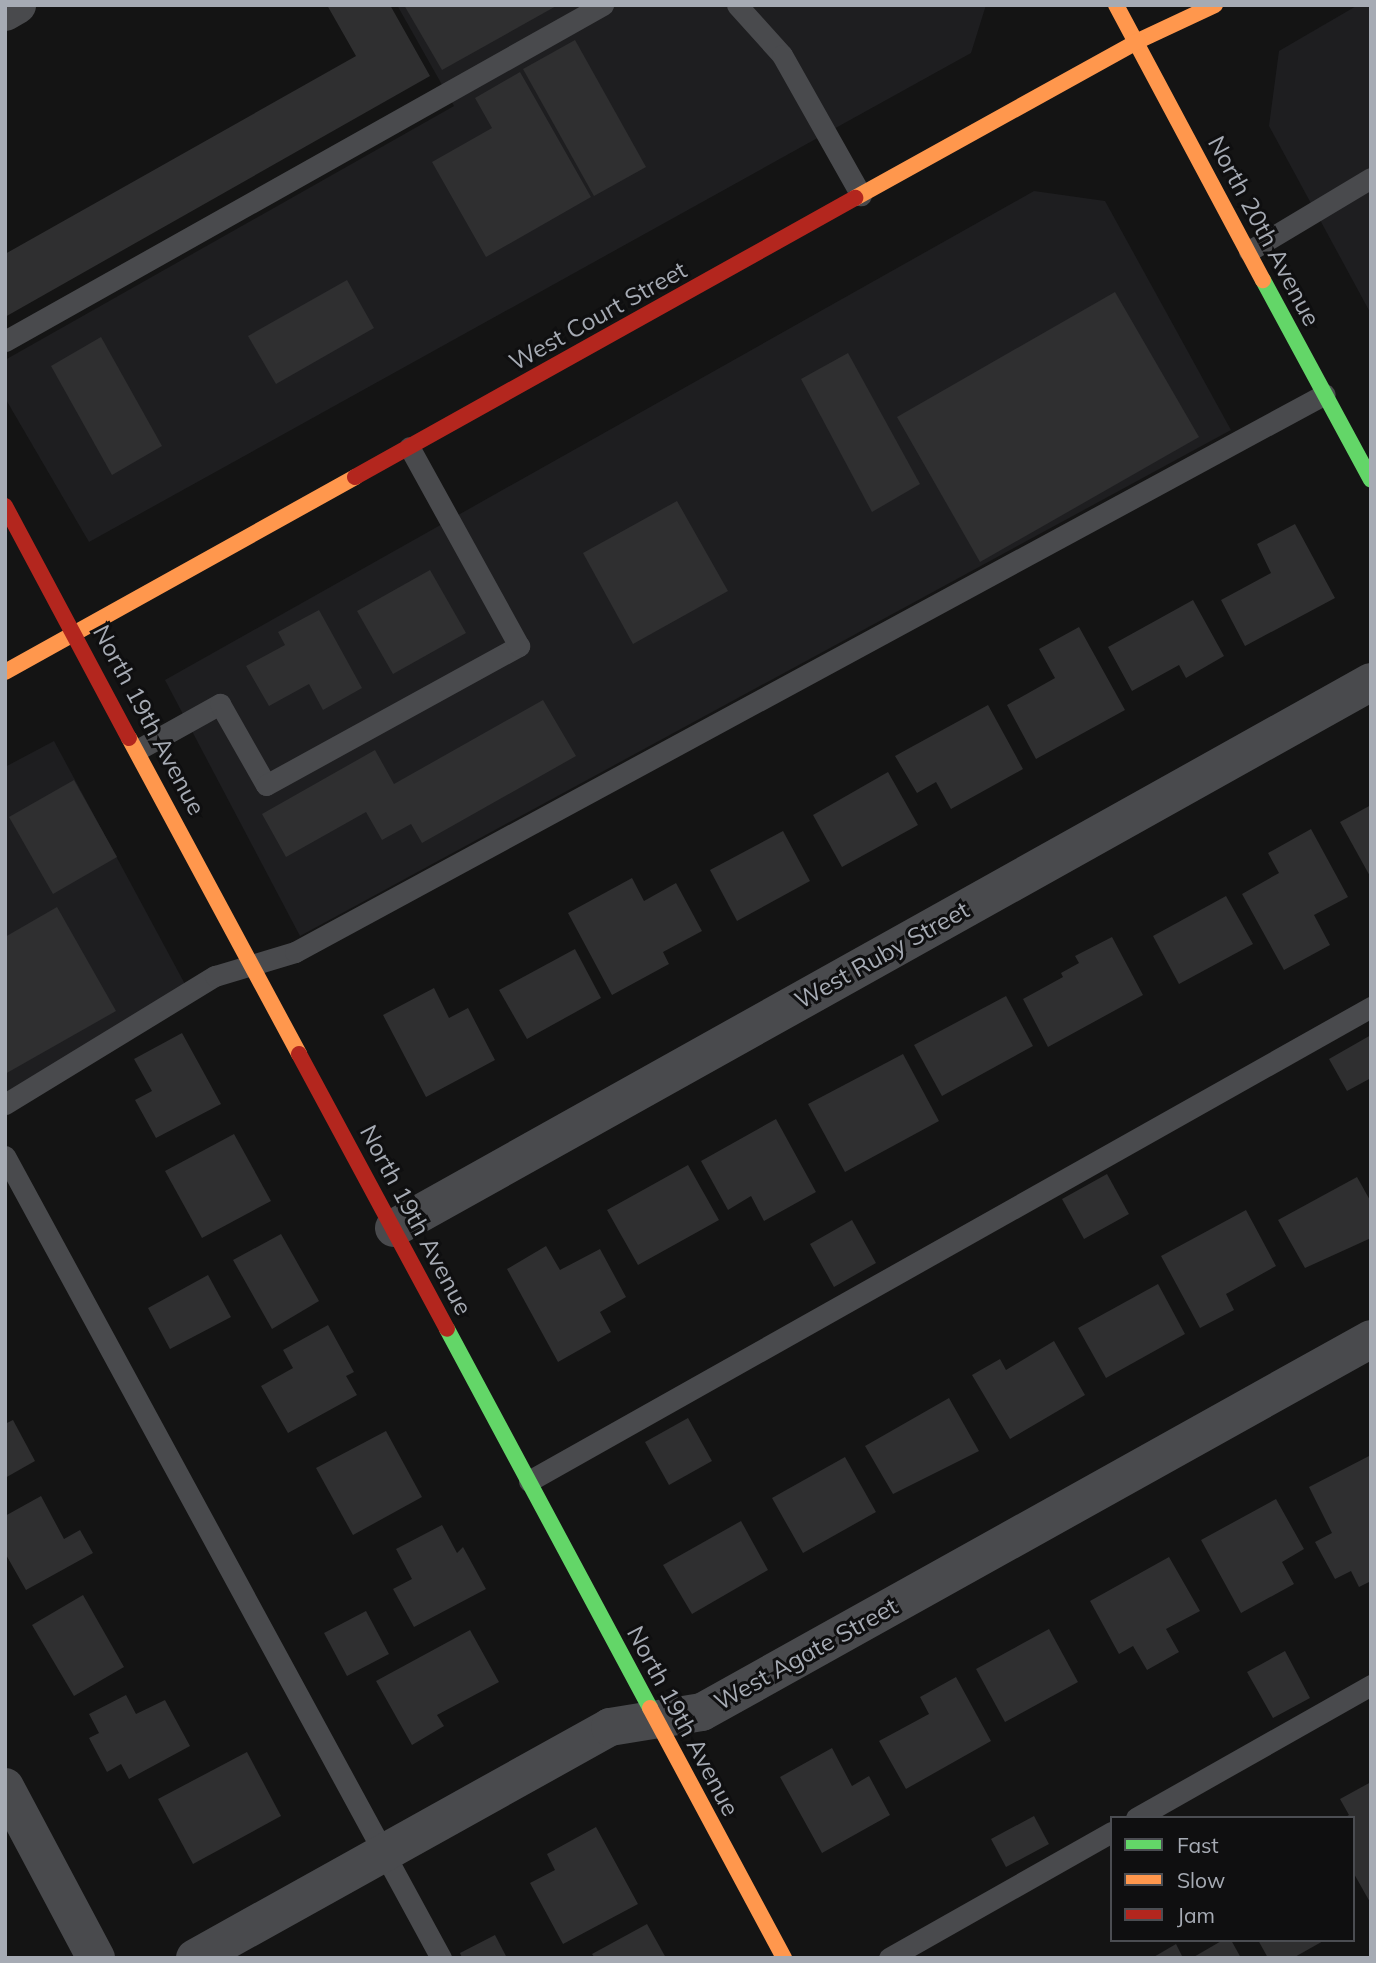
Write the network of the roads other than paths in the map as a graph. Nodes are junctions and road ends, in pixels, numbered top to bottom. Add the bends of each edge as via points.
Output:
1 (17, 5) edge
2 (603, 5) edge
3 (737, 5) edge
4 (1116, 5) edge
5 (1215, 5) edge
6 (5, 12) edge
7 (1138, 41) junction
8 (1371, 178) edge
9 (861, 195) junction
10 (1249, 251) junction
11 (5, 341) edge
12 (1325, 394) junction
13 (410, 447) junction
14 (1371, 480) edge
15 (5, 506) edge
16 (77, 632) junction
17 (5, 672) edge
18 (1371, 682) edge
19 (138, 749) junction
20 (254, 965) junction
21 (1371, 1007) edge
22 (5, 1104) edge
23 (5, 1156) edge
24 (394, 1228) junction
25 (1371, 1339) edge
26 (529, 1481) junction
27 (1371, 1685) edge
28 (656, 1719) junction
29 (5, 1787) edge
30 (1140, 1816) edge
31 (1110, 1833) edge
32 (383, 1853) junction
33 (96, 1958) edge
34 (195, 1958) edge
35 (441, 1958) edge
36 (784, 1958) edge
37 (889, 1958) edge

1 - 6 street
2 - 11 lane
3 - 9 lane via 787,62
4 - 7 main road, North 20th Avenue
5 - 7 main road, West Court Street
7 - 9 main road, West Court Street
7 - 10 main road, North 20th Avenue
8 - 10 lane
9 - 13 main road, West Court Street
10 - 12 main road, North 20th Avenue
12 - 14 main road, North 20th Avenue
12 - 20 lane via 307,946
13 - 16 main road, West Court Street
13 - 19 lane via 519,646 266,785 220,704
15 - 16 main road, North 19th Avenue
16 - 17 main road, West Court Street
16 - 19 main road, North 19th Avenue
18 - 24 street, West Ruby Street
19 - 20 main road, North 19th Avenue
20 - 22 lane via 215,976
20 - 24 main road, North 19th Avenue
21 - 26 lane
23 - 32 lane
24 - 26 main road, North 19th Avenue
25 - 28 street, West Agate Street via 711,1707
26 - 28 main road, North 19th Avenue
27 - 30 lane
28 - 32 street, West Agate Street via 610,1727
28 - 36 main road, North 19th Avenue
29 - 33 street
31 - 37 lane
32 - 34 street, West Agate Street
32 - 35 lane

